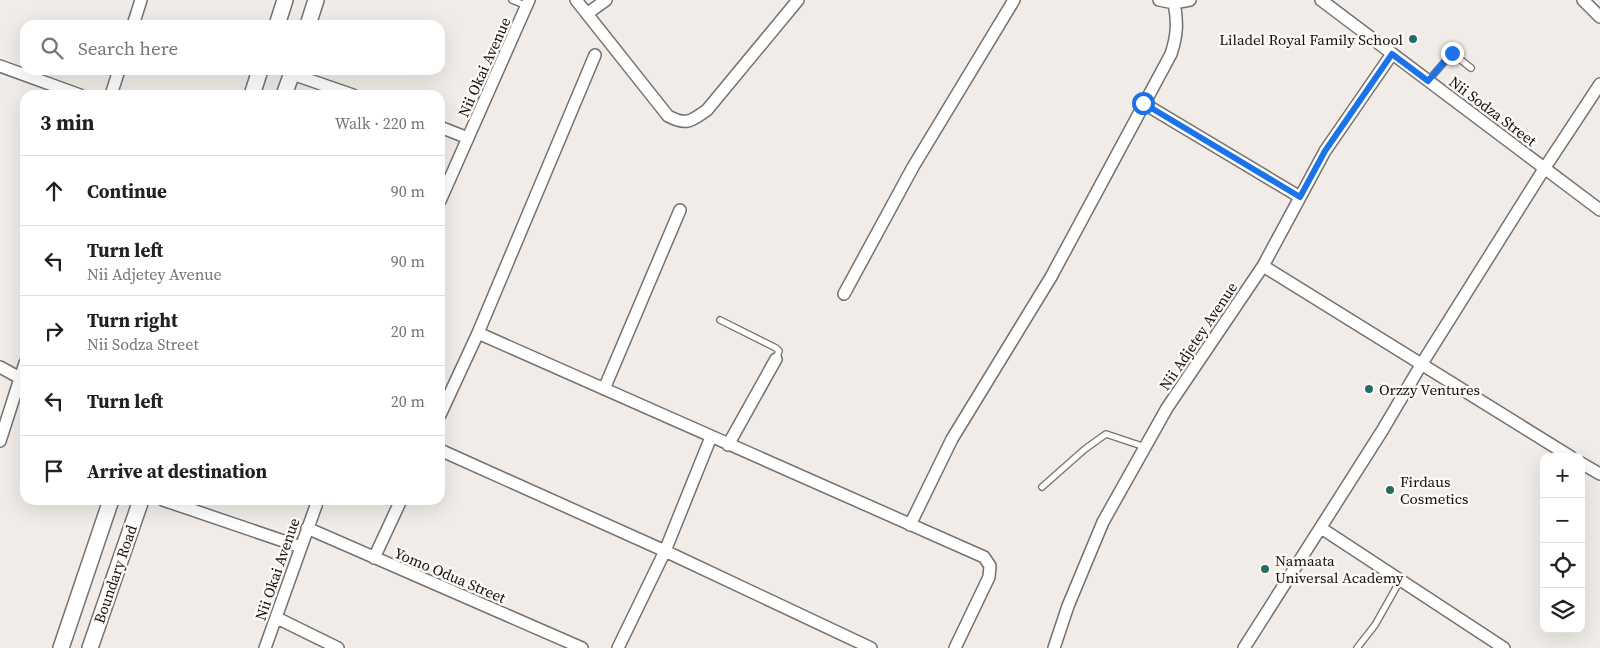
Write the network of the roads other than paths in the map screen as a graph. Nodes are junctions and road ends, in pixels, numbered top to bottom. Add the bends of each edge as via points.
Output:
1 (141, 0) edge
2 (286, 0) edge
3 (316, 0) edge
4 (512, 0) edge
5 (576, 0) edge
6 (606, 0) edge
7 (798, 0) edge
8 (1014, 0) edge
9 (1159, 0) edge
10 (1190, 0) edge
11 (1321, 0) edge
12 (1583, 0) edge
13 (528, 3) edge
14 (1174, 3) junction
15 (588, 13) junction
16 (1600, 17) edge
17 (135, 20) edge
18 (278, 20) edge
19 (310, 20) edge
20 (1392, 54) junction
21 (595, 55) dead end
22 (0, 66) edge
23 (1471, 68) dead end
24 (20, 73) edge
25 (25, 75) edge
26 (117, 75) edge
27 (258, 75) edge
28 (292, 75) edge
29 (301, 75) edge
30 (1428, 81) junction
31 (1600, 84) edge
32 (66, 90) edge
33 (113, 90) edge
34 (254, 90) edge
35 (286, 90) edge
36 (340, 90) edge
37 (1143, 103) junction
38 (445, 129) edge
39 (468, 138) junction
40 (1544, 169) junction
41 (445, 190) edge
42 (1300, 197) junction
43 (680, 210) dead end
44 (1600, 210) edge
45 (1263, 266) junction
46 (844, 294) dead end
47 (720, 320) dead end
48 (478, 332) junction
49 (776, 359) joint
50 (1421, 365) junction
51 (0, 366) edge
52 (20, 378) joint
53 (604, 389) junction
54 (445, 404) edge
55 (711, 438) junction
56 (0, 441) edge
57 (728, 445) junction
58 (1145, 447) junction
59 (445, 452) edge
60 (1564, 453) edge
61 (1585, 465) edge
62 (1600, 474) edge
63 (1042, 487) dead end
64 (110, 505) edge
65 (139, 505) edge
66 (178, 505) edge
67 (316, 505) edge
68 (399, 505) edge
69 (910, 525) junction
70 (307, 528) junction
71 (1320, 528) junction
72 (301, 547) junction
73 (665, 551) junction
74 (374, 558) junction
75 (1401, 579) junction
76 (277, 618) junction
77 (61, 648) edge
78 (90, 648) edge
79 (265, 648) edge
80 (338, 648) edge
81 (582, 648) edge
82 (618, 648) edge
83 (871, 648) edge
84 (955, 648) edge
85 (1054, 648) edge
86 (1244, 648) edge
87 (1358, 648) edge
88 (1504, 648) edge

1 - 17 street
2 - 18 main road
3 - 19 main road
4 - 13 lane
5 - 15 street
6 - 15 street
7 - 15 street via 707,110 692,120 680,122 668,116
8 - 46 street via 913,167
9 - 14 street
10 - 14 street
11 - 20 street, Nii Sodza Street
12 - 16 street
13 - 39 street, Nii Okai Avenue
14 - 37 street via 1177,36 1171,54
20 - 30 street, Nii Sodza Street
20 - 42 street, Nii Adjetey Avenue via 1325,151
21 - 48 street
22 - 24 street
23 - 30 lane via 1452,53
25 - 32 street
26 - 33 street
27 - 34 main road
28 - 35 main road
29 - 36 street
30 - 40 street, Nii Sodza Street
31 - 40 street
37 - 42 street
37 - 69 street via 1051,277 952,439
38 - 39 street
39 - 41 street, Nii Okai Avenue
40 - 44 street, Nii Sodza Street
40 - 50 street
42 - 45 street, Nii Adjetey Avenue
43 - 53 street
45 - 50 street
45 - 58 street, Nii Adjetey Avenue via 1167,408
47 - 49 lane via 776,348 779,351
48 - 53 street
48 - 54 street
49 - 57 street
50 - 60 street
50 - 71 street
51 - 52 street
52 - 56 street
53 - 55 street
55 - 57 street
55 - 73 street
57 - 69 street
58 - 63 lane via 1106,434
58 - 85 street, Nii Adjetey Avenue via 1103,522
59 - 73 street
61 - 62 street
64 - 77 main road, Boundary Road
65 - 78 main road, Boundary Road
66 - 72 street
67 - 70 street, Nii Okai Avenue
68 - 74 street
69 - 84 street via 984,557 990,566 989,576
70 - 72 street, Nii Okai Avenue
70 - 74 street, Yomo Odua Street
71 - 75 street
71 - 86 street
72 - 76 street, Nii Okai Avenue
73 - 82 street
73 - 83 street
74 - 81 street, Yomo Odua Street
75 - 87 lane
75 - 88 street
76 - 79 street, Nii Okai Avenue
76 - 80 street

